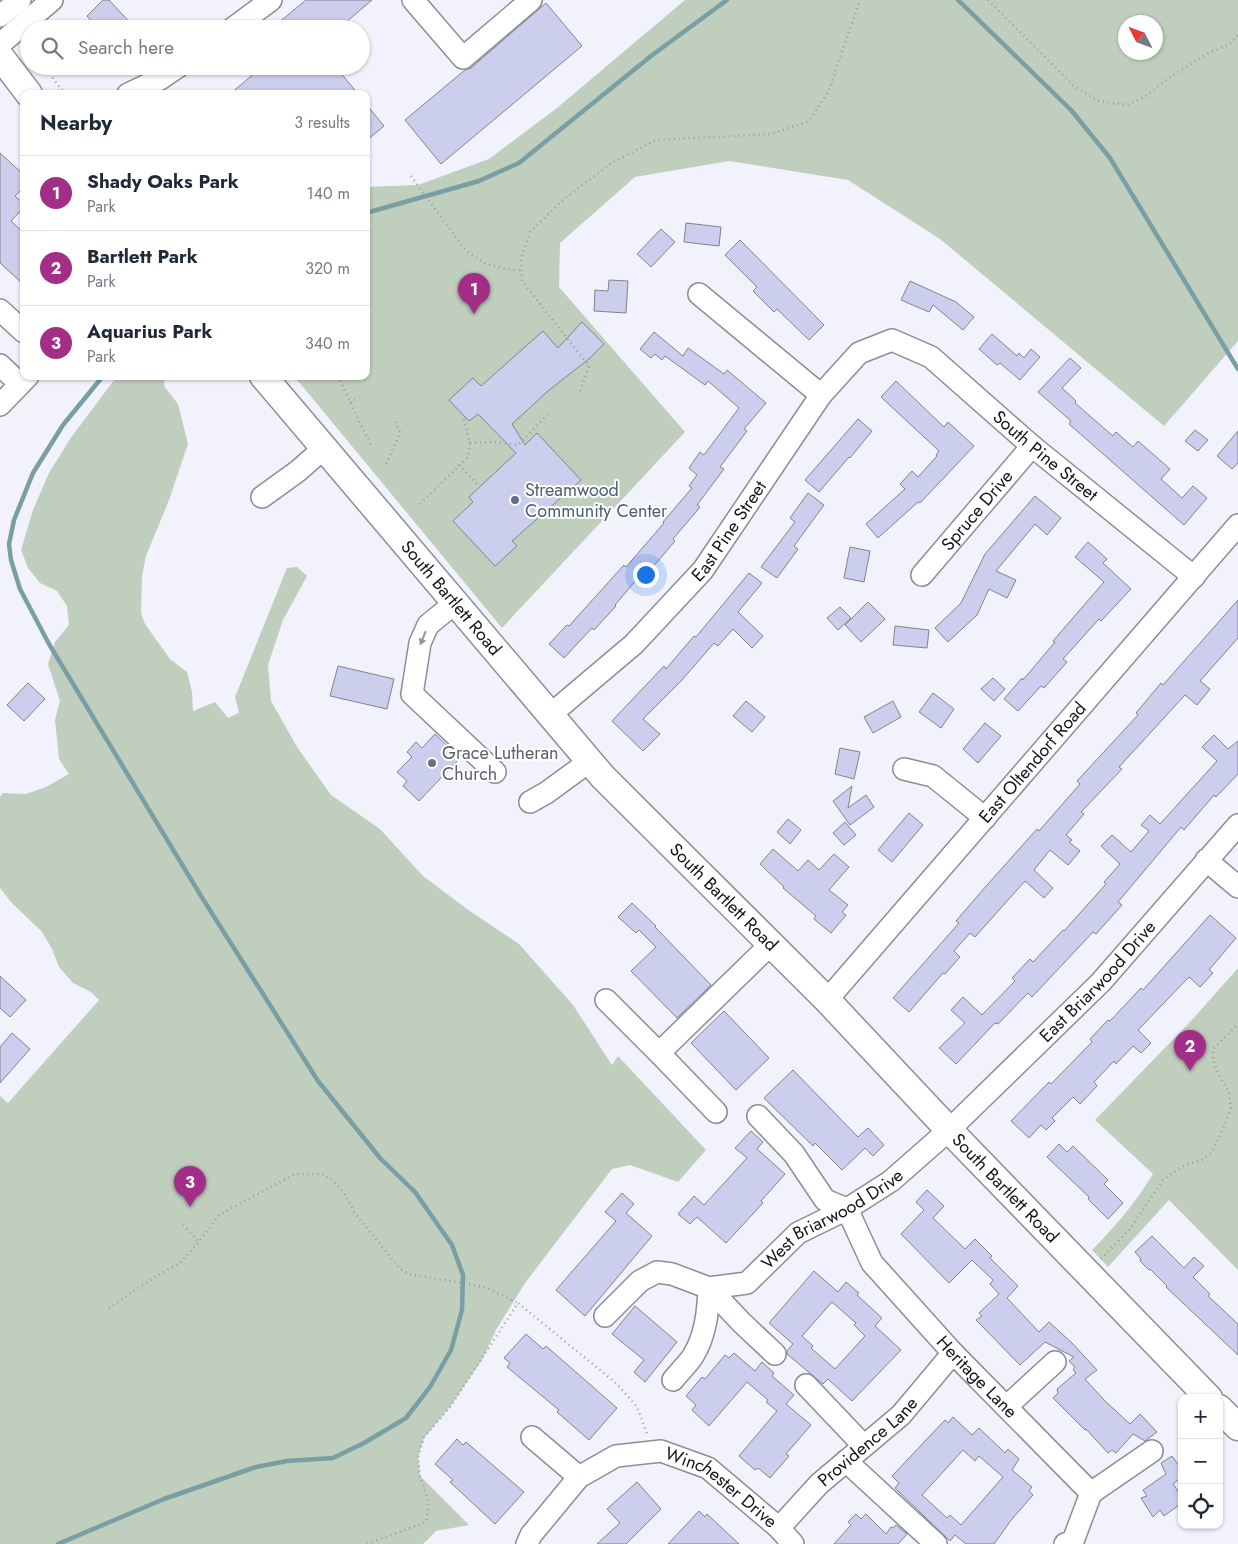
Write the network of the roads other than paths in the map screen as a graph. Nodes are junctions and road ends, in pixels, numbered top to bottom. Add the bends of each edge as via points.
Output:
1 (20, 0) edge
2 (52, 0) edge
3 (270, 0) edge
4 (413, 0) edge
5 (531, 0) edge
6 (0, 16) edge
7 (28, 20) edge
8 (244, 20) edge
9 (20, 27) edge
10 (0, 44) edge
11 (0, 56) edge
12 (166, 75) edge
13 (26, 90) edge
14 (137, 90) edge
15 (699, 294) dead end
16 (0, 310) edge
17 (20, 328) edge
18 (892, 340) joint
19 (0, 365) edge
20 (20, 378) edge
21 (24, 380) edge
22 (266, 380) edge
23 (821, 395) junction
24 (0, 405) edge
25 (1032, 446) junction
26 (324, 448) junction
27 (262, 497) dead end
28 (1238, 526) edge
29 (922, 575) dead end
30 (1194, 577) junction
31 (455, 603) junction
32 (550, 715) junction
33 (590, 761) junction
34 (904, 769) dead end
35 (495, 772) dead end
36 (530, 802) dead end
37 (985, 818) junction
38 (1238, 825) edge
39 (1206, 860) junction
40 (1238, 887) edge
41 (771, 944) junction
42 (606, 1000) dead end
43 (827, 1000) junction
44 (659, 1053) junction
45 (716, 1112) dead end
46 (758, 1116) dead end
47 (949, 1130) junction
48 (847, 1209) junction
49 (709, 1288) junction
50 (605, 1316) dead end
51 (953, 1353) junction
52 (775, 1354) dead end
53 (1055, 1362) dead end
54 (673, 1380) dead end
55 (806, 1385) dead end
56 (1205, 1394) edge
57 (1006, 1407) junction
58 (1223, 1412) edge
59 (1238, 1427) edge
60 (532, 1437) dead end
61 (864, 1446) junction
62 (1152, 1451) dead end
63 (846, 1461) junction
64 (579, 1478) junction
65 (1091, 1493) junction
66 (786, 1536) edge
67 (1069, 1542) edge
68 (527, 1544) edge
69 (936, 1544) edge

1 - 6 street
2 - 7 street
3 - 8 street
4 - 5 street via 463,58
9 - 10 street
11 - 13 main road
12 - 14 street
15 - 23 street
16 - 17 street
18 - 23 street, East Pine Street via 859,353
18 - 25 street, South Pine Street via 931,357
19 - 20 street
21 - 24 street
22 - 26 main road, South Bartlett Road
23 - 32 street, East Pine Street via 704,570 634,644
25 - 29 street, Spruce Drive
25 - 30 street, South Pine Street
26 - 27 street
26 - 31 main road, South Bartlett Road
28 - 30 street, East Oltendorf Road
30 - 37 street, East Oltendorf Road
31 - 32 main road, South Bartlett Road
31 -> 35 street via 428,625 420,644 412,694
32 - 33 main road, South Bartlett Road
33 - 36 street
33 - 41 main road, South Bartlett Road
34 - 37 street via 933,776
37 - 43 street, East Oltendorf Road
38 - 39 street, East Briarwood Drive
39 - 40 street
39 - 47 street, East Briarwood Drive via 1101,982
41 - 43 main road, South Bartlett Road
41 - 44 street
42 - 44 street
43 - 47 main road, South Bartlett Road
44 - 45 street
46 - 48 street via 794,1154 826,1200
47 - 48 street, West Briarwood Drive via 891,1181
47 - 56 main road, South Bartlett Road
48 - 49 street, West Briarwood Drive via 798,1233 747,1283
48 - 51 street, Heritage Lane via 872,1263
49 - 50 street via 658,1272 640,1281
49 - 52 street
49 - 54 street via 707,1318 700,1339 693,1356
51 - 57 street, Heritage Lane
51 - 61 street, Providence Lane via 901,1415
53 - 57 street
55 - 61 street
57 - 65 street, Heritage Lane
58 - 59 main road
60 - 64 street
61 - 63 street, Providence Lane
62 - 65 street
63 - 66 street, Providence Lane via 819,1484
63 - 69 street
64 - 66 street, Winchester Drive via 616,1456 660,1451 708,1468
64 - 68 street, Winchester Drive
65 - 67 street

